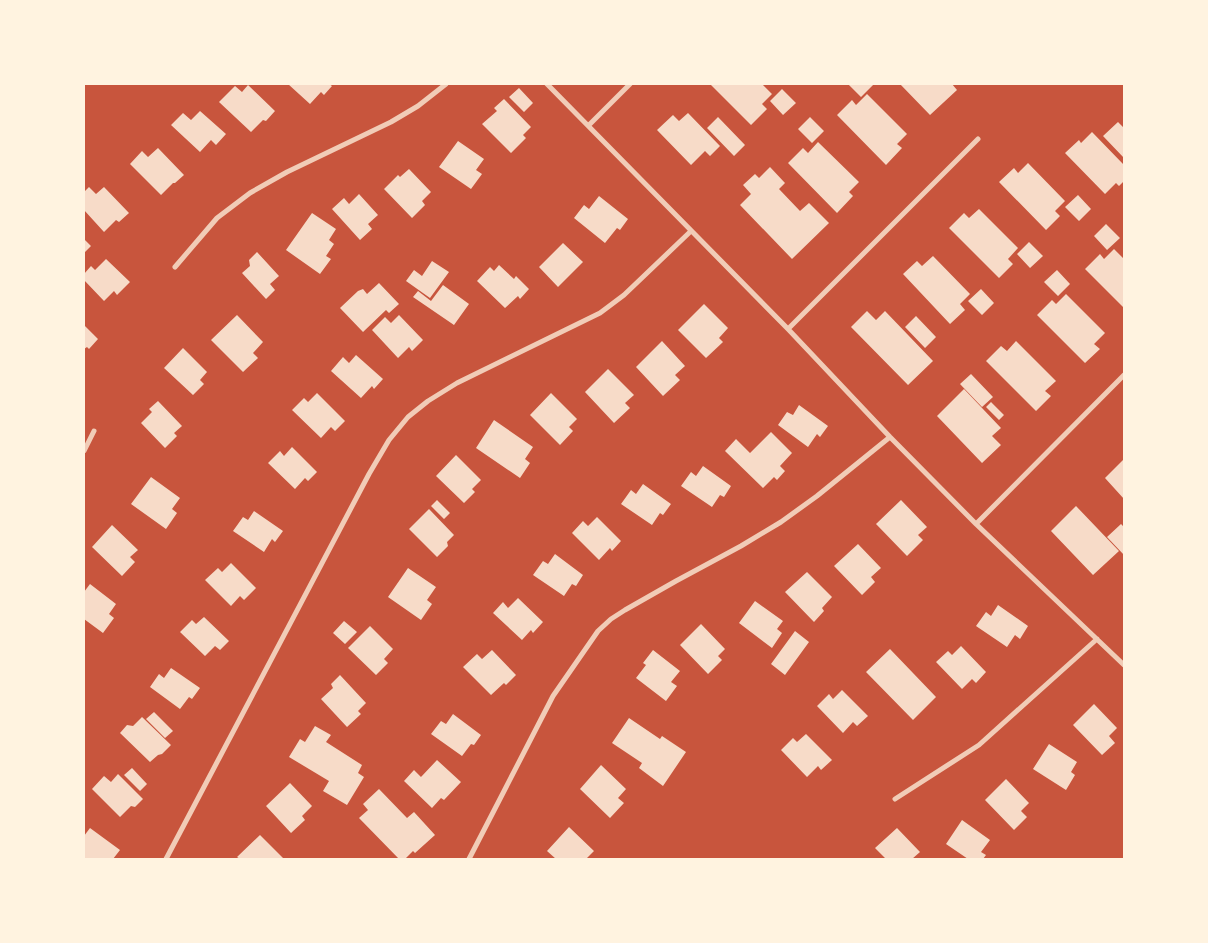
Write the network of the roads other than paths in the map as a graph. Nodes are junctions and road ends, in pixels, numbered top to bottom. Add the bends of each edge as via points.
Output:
1 (446, 84) edge
2 (547, 84) edge
3 (630, 84) edge
4 (589, 125) junction
5 (978, 140) dead end
6 (691, 231) junction
7 (175, 266) dead end
8 (788, 330) junction
9 (1124, 375) edge
10 (94, 431) dead end
11 (890, 437) junction
12 (84, 451) edge
13 (976, 524) junction
14 (1097, 639) junction
15 (1124, 665) edge
16 (895, 799) dead end
17 (166, 859) edge
18 (469, 859) edge

1 - 7 street via 391,122 250,192 217,218
2 - 4 street
3 - 4 street
4 - 6 street
5 - 8 street
6 - 8 street
6 - 17 street via 624,295 600,313 457,383 408,417 395,432 369,474
8 - 11 street
9 - 13 street
10 - 12 street
11 - 13 street
11 - 18 street via 780,522 625,610 598,631 553,696
13 - 14 street
14 - 15 street
14 - 16 street via 979,745

